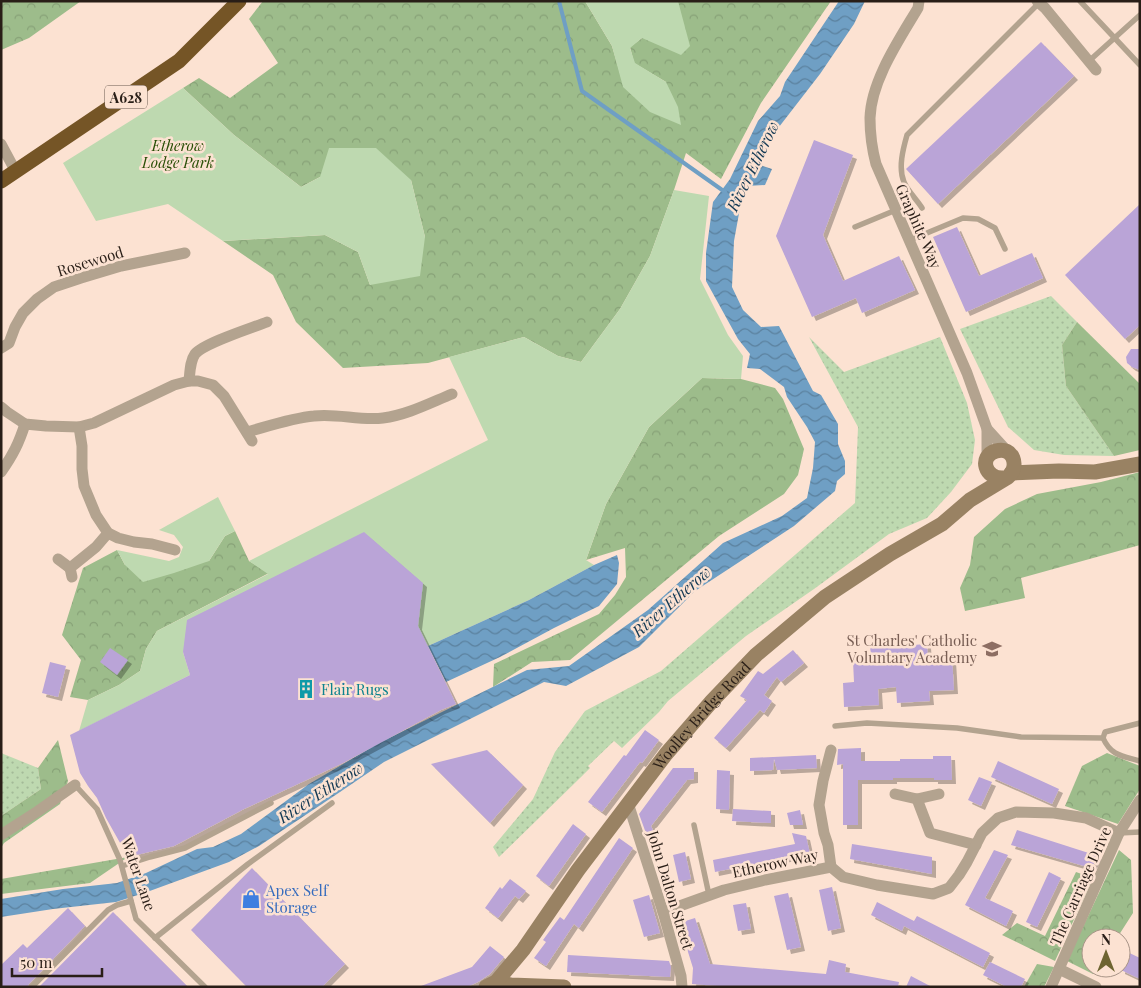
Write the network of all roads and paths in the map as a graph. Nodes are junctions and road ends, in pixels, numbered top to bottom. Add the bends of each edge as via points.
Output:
1 (239, 1) edge
2 (929, 1) edge
3 (1080, 1) edge
4 (1038, 2) edge
5 (918, 5) edge
6 (1140, 15) edge
7 (1114, 39) junction
8 (1140, 64) edge
9 (1093, 65) joint
10 (1, 144) edge
11 (16, 172) junction
12 (1, 181) edge
13 (922, 208) dead end
14 (896, 210) junction
15 (855, 227) dead end
16 (910, 240) junction
17 (1005, 249) dead end
18 (185, 252) dead end
19 (267, 322) dead end
20 (1, 348) edge
21 (189, 381) junction
22 (452, 394) dead end
23 (1, 407) edge
24 (25, 424) junction
25 (79, 427) junction
26 (987, 429) junction
27 (987, 463) junction
28 (1140, 464) edge
29 (1009, 466) junction
30 (1, 472) edge
31 (970, 500) junction
32 (108, 533) junction
33 (175, 550) dead end
34 (58, 560) dead end
35 (1140, 723) edge
36 (834, 726) dead end
37 (1103, 738) junction
38 (831, 750) dead end
39 (1140, 761) edge
40 (75, 785) joint
41 (895, 794) dead end
42 (939, 794) dead end
43 (917, 799) junction
44 (1140, 800) edge
45 (271, 803) dead end
46 (332, 803) dead end
47 (628, 803) junction
48 (694, 825) dead end
49 (1140, 832) edge
50 (1119, 833) junction
51 (1, 835) edge
52 (976, 845) junction
53 (122, 866) junction
54 (831, 867) junction
55 (709, 896) junction
56 (131, 901) junction
57 (664, 912) junction
58 (155, 938) junction
59 (1059, 969) junction
60 (491, 984) edge
61 (32, 987) edge
62 (204, 987) edge
63 (564, 987) edge
64 (682, 987) edge
65 (1051, 987) edge
66 (1096, 987) edge

1 - 11 highway, A628 via 179,61
2 - 5 street
3 - 7 lane
4 - 9 street
4 - 13 lane via 907,135 902,153 904,182
5 - 14 street, Graphite Way via 874,93 870,117 876,164
6 - 7 lane
7 - 8 lane
7 - 9 lane
10 - 11 street
11 - 12 highway, A628
14 - 15 lane
14 - 16 street, Graphite Way
16 - 17 lane via 963,218 978,219 995,228
16 - 26 street, Graphite Way via 967,373
18 - 20 street, Rosewood via 121,266 54,288 23,313 9,343
19 - 21 street via 200,349 190,367
21 - 22 street via 213,385 250,436 315,416 383,418
21 - 25 street
23 - 24 street
24 - 25 street
24 - 30 street via 19,443
25 - 32 street via 84,486 96,515
26 - 27 street, Graphite Way
26 - 29 street
27 - 29 street via 988,473 994,478
27 - 29 street via 990,454 1002,450
27 - 31 street, Woolley Bridge Road
28 - 29 street via 1095,472
29 - 31 street, Woolley Bridge Road
31 - 47 street, Woolley Bridge Road via 942,524 825,597 756,655 666,754
32 - 33 street
32 - 34 street via 71,573
35 - 37 lane via 1105,732
36 - 37 lane via 867,723 957,728 1021,737
37 - 39 lane via 1106,746 1118,755
38 - 54 street via 819,809
40 - 51 street, Water Lane
40 - 53 lane, Water Lane via 97,809
41 - 43 street
42 - 43 street
43 - 52 street via 930,833
44 - 50 street, The Carriage Drive
45 - 53 lane via 185,848
46 - 58 lane
47 - 57 street, John Dalton Street
47 - 60 street, Woolley Bridge Road via 523,950
48 - 55 lane
49 - 50 lane
50 - 52 street, Etherow Way via 1086,818 1016,812 998,818 982,833
50 - 59 street, The Carriage Drive
52 - 54 street, Etherow Way via 949,888 933,894 843,877
53 - 56 lane, Water Lane
54 - 55 street, Etherow Way via 765,880
55 - 57 street, Etherow Way
56 - 58 lane, Water Lane via 136,919
56 - 61 lane via 108,910
57 - 64 street, John Dalton Street
58 - 62 lane, Water Lane
59 - 65 street, The Carriage Drive
59 - 66 street
60 - 63 street

